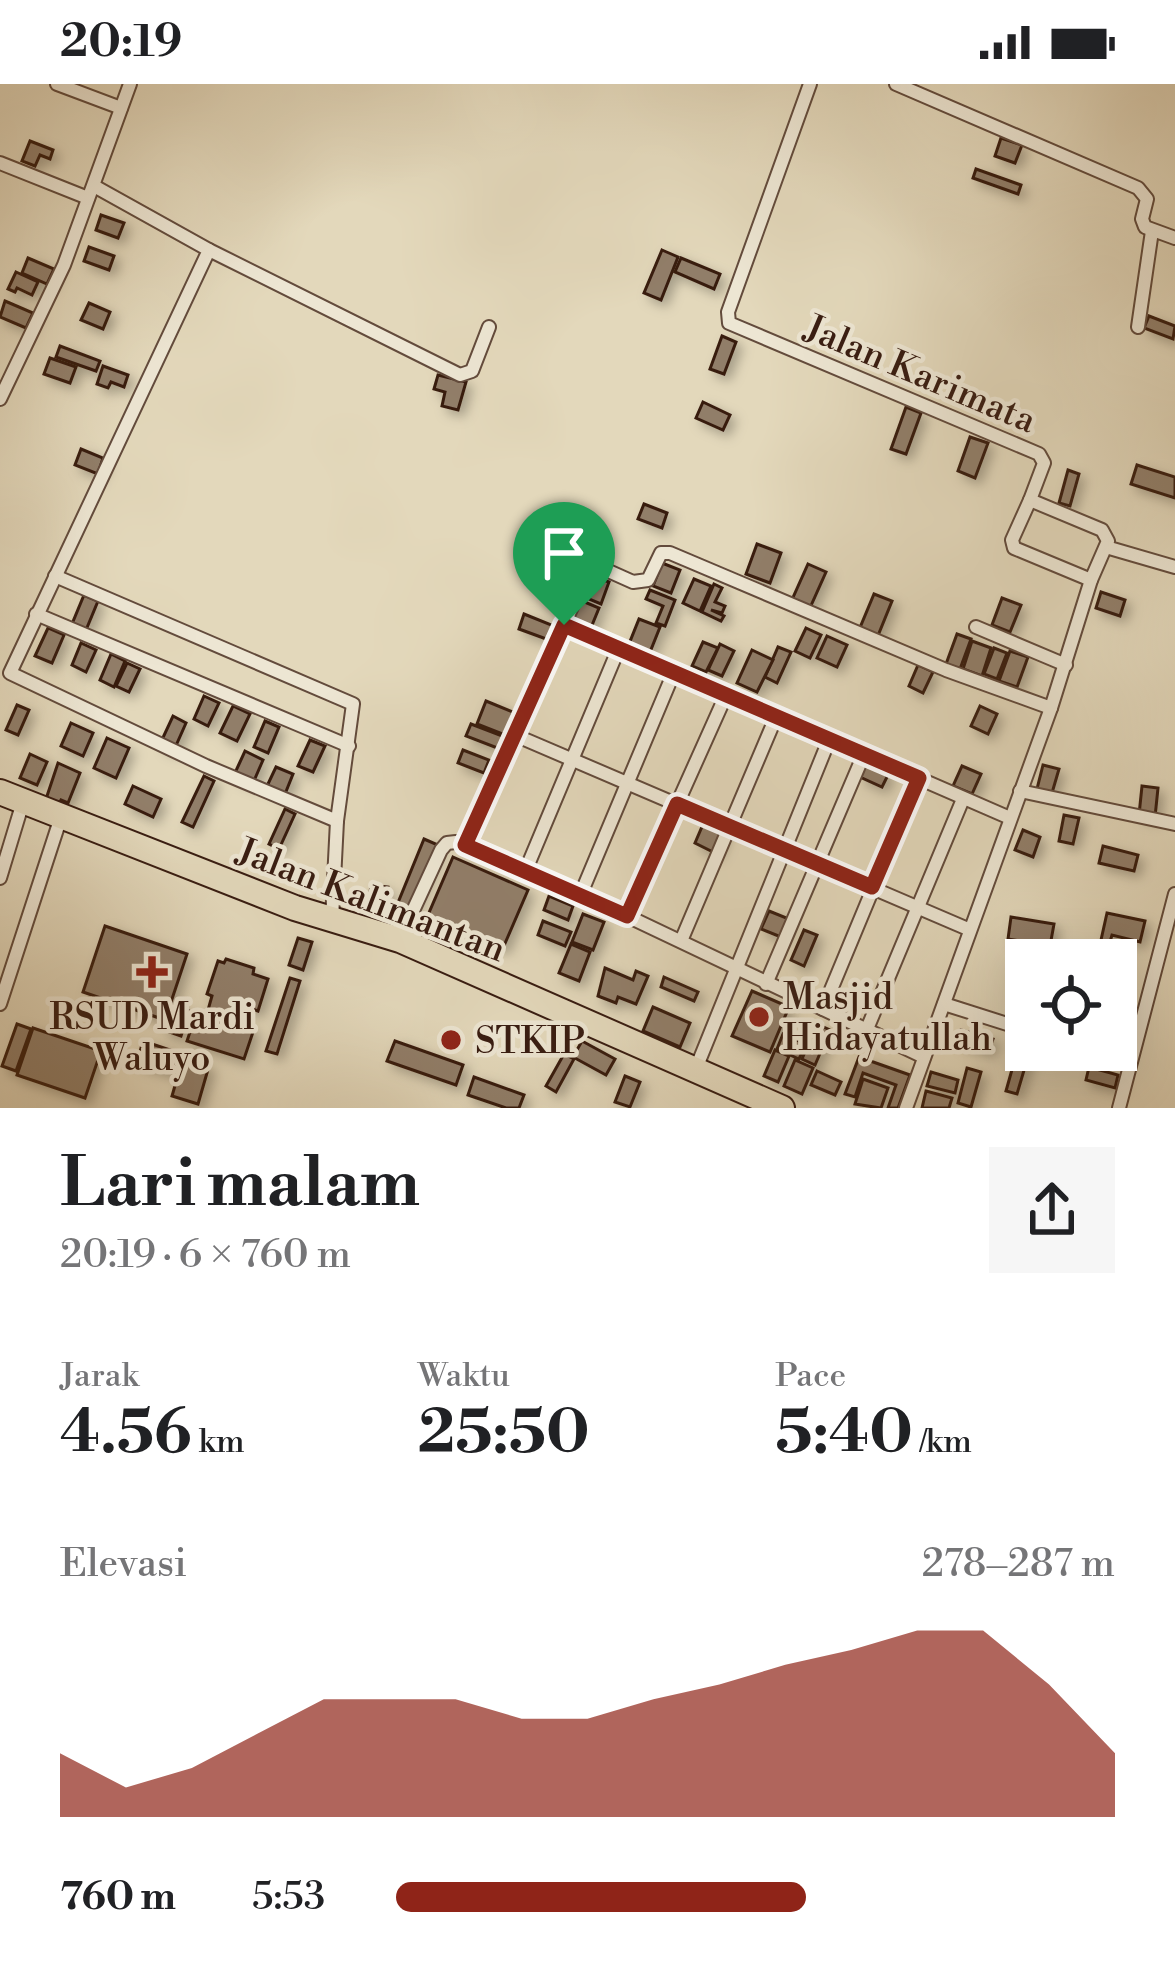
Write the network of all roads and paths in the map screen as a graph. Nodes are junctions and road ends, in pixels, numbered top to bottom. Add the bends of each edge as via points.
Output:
1 (57, 84) edge
2 (130, 84) edge
3 (810, 84) edge
4 (896, 84) edge
5 (122, 108) junction
6 (0, 163) edge
7 (91, 192) junction
8 (1152, 231) junction
9 (1175, 238) edge
10 (209, 250) junction
11 (489, 327) dead end
12 (1138, 327) dead end
13 (0, 399) edge
14 (1030, 500) junction
15 (1106, 547) junction
16 (1175, 567) edge
17 (55, 576) junction
18 (1091, 580) junction
19 (36, 614) junction
20 (564, 625) junction
21 (976, 627) dead end
22 (618, 650) junction
23 (1066, 665) junction
24 (674, 673) junction
25 (726, 695) junction
26 (1052, 708) junction
27 (776, 717) junction
28 (517, 736) junction
29 (829, 740) junction
30 (349, 746) junction
31 (864, 754) junction
32 (572, 758) junction
33 (919, 778) junction
34 (627, 782) junction
35 (1020, 791) junction
36 (12, 796) edge
37 (964, 799) junction
38 (677, 804) junction
39 (61, 816) junction
40 (1010, 818) junction
41 (337, 821) junction
42 (1175, 824) edge
43 (730, 826) junction
44 (465, 845) junction
45 (784, 849) junction
46 (816, 862) junction
47 (525, 872) junction
48 (0, 878) edge
49 (872, 887) junction
50 (1175, 894) edge
51 (580, 896) junction
52 (918, 906) junction
53 (627, 916) junction
54 (332, 920) junction
55 (968, 929) junction
56 (400, 940) junction
57 (681, 941) junction
58 (734, 969) junction
59 (766, 984) junction
60 (0, 1004) edge
61 (944, 1004) junction
62 (823, 1009) junction
63 (1005, 1023) edge
64 (867, 1029) junction
65 (1137, 1038) edge
66 (925, 1057) junction
67 (1128, 1071) edge
68 (695, 1072) junction
69 (782, 1108) edge
70 (906, 1108) edge
71 (1119, 1108) edge

1 - 5 street
2 - 5 street
3 - 14 street, Jalan Karimata via 727,320 1039,454 1044,463
4 - 8 street via 1138,188 1147,199 1143,224
5 - 7 street
6 - 7 street
7 - 10 street
7 - 13 street
8 - 9 street
8 - 12 street
10 - 11 street via 460,375 472,371
10 - 17 street
14 - 15 street via 1102,530
14 - 18 street via 1014,548
15 - 16 street
15 - 18 street
17 - 19 street
17 - 30 street via 344,697 354,710
18 - 23 street
19 - 30 street
19 - 41 street via 12,676
20 - 22 street
20 - 26 street via 592,566 644,582 664,552
20 - 28 street
21 - 23 street
22 - 24 street
22 - 32 street
23 - 26 street
24 - 25 street
24 - 34 street
25 - 27 street
25 - 38 street
26 - 35 street
27 - 29 street
27 - 43 street
28 - 32 street
28 - 44 street
29 - 31 street
29 - 45 street
30 - 41 street
31 - 33 street
31 - 46 street
32 - 34 street
32 - 47 street
33 - 37 street
33 - 49 street
34 - 38 street
34 - 51 street
35 - 40 street
35 - 42 street
36 - 39 highway, Jalan Kalimantan
36 - 48 street
37 - 40 street
37 - 52 street
38 - 43 street
38 - 53 street
39 - 54 highway, Jalan Kalimantan
39 - 60 street
40 - 55 street
41 - 54 street
43 - 45 street
43 - 57 street
44 - 47 street
44 - 56 street via 451,841 441,850
45 - 46 street
45 - 58 street
46 - 49 street
46 - 59 street
47 - 51 street
49 - 52 street
49 - 62 street
50 - 65 street
51 - 53 street
52 - 55 street
52 - 64 street
53 - 57 street
54 - 56 highway, Jalan Kalimantan
55 - 61 street
56 - 68 highway, Jalan Kalimantan
57 - 58 street
58 - 59 street
58 - 68 street
59 - 62 street
61 - 63 street
61 - 66 street
62 - 64 street
64 - 66 street
66 - 70 street
67 - 71 street
68 - 69 highway, Jalan Kalimantan

